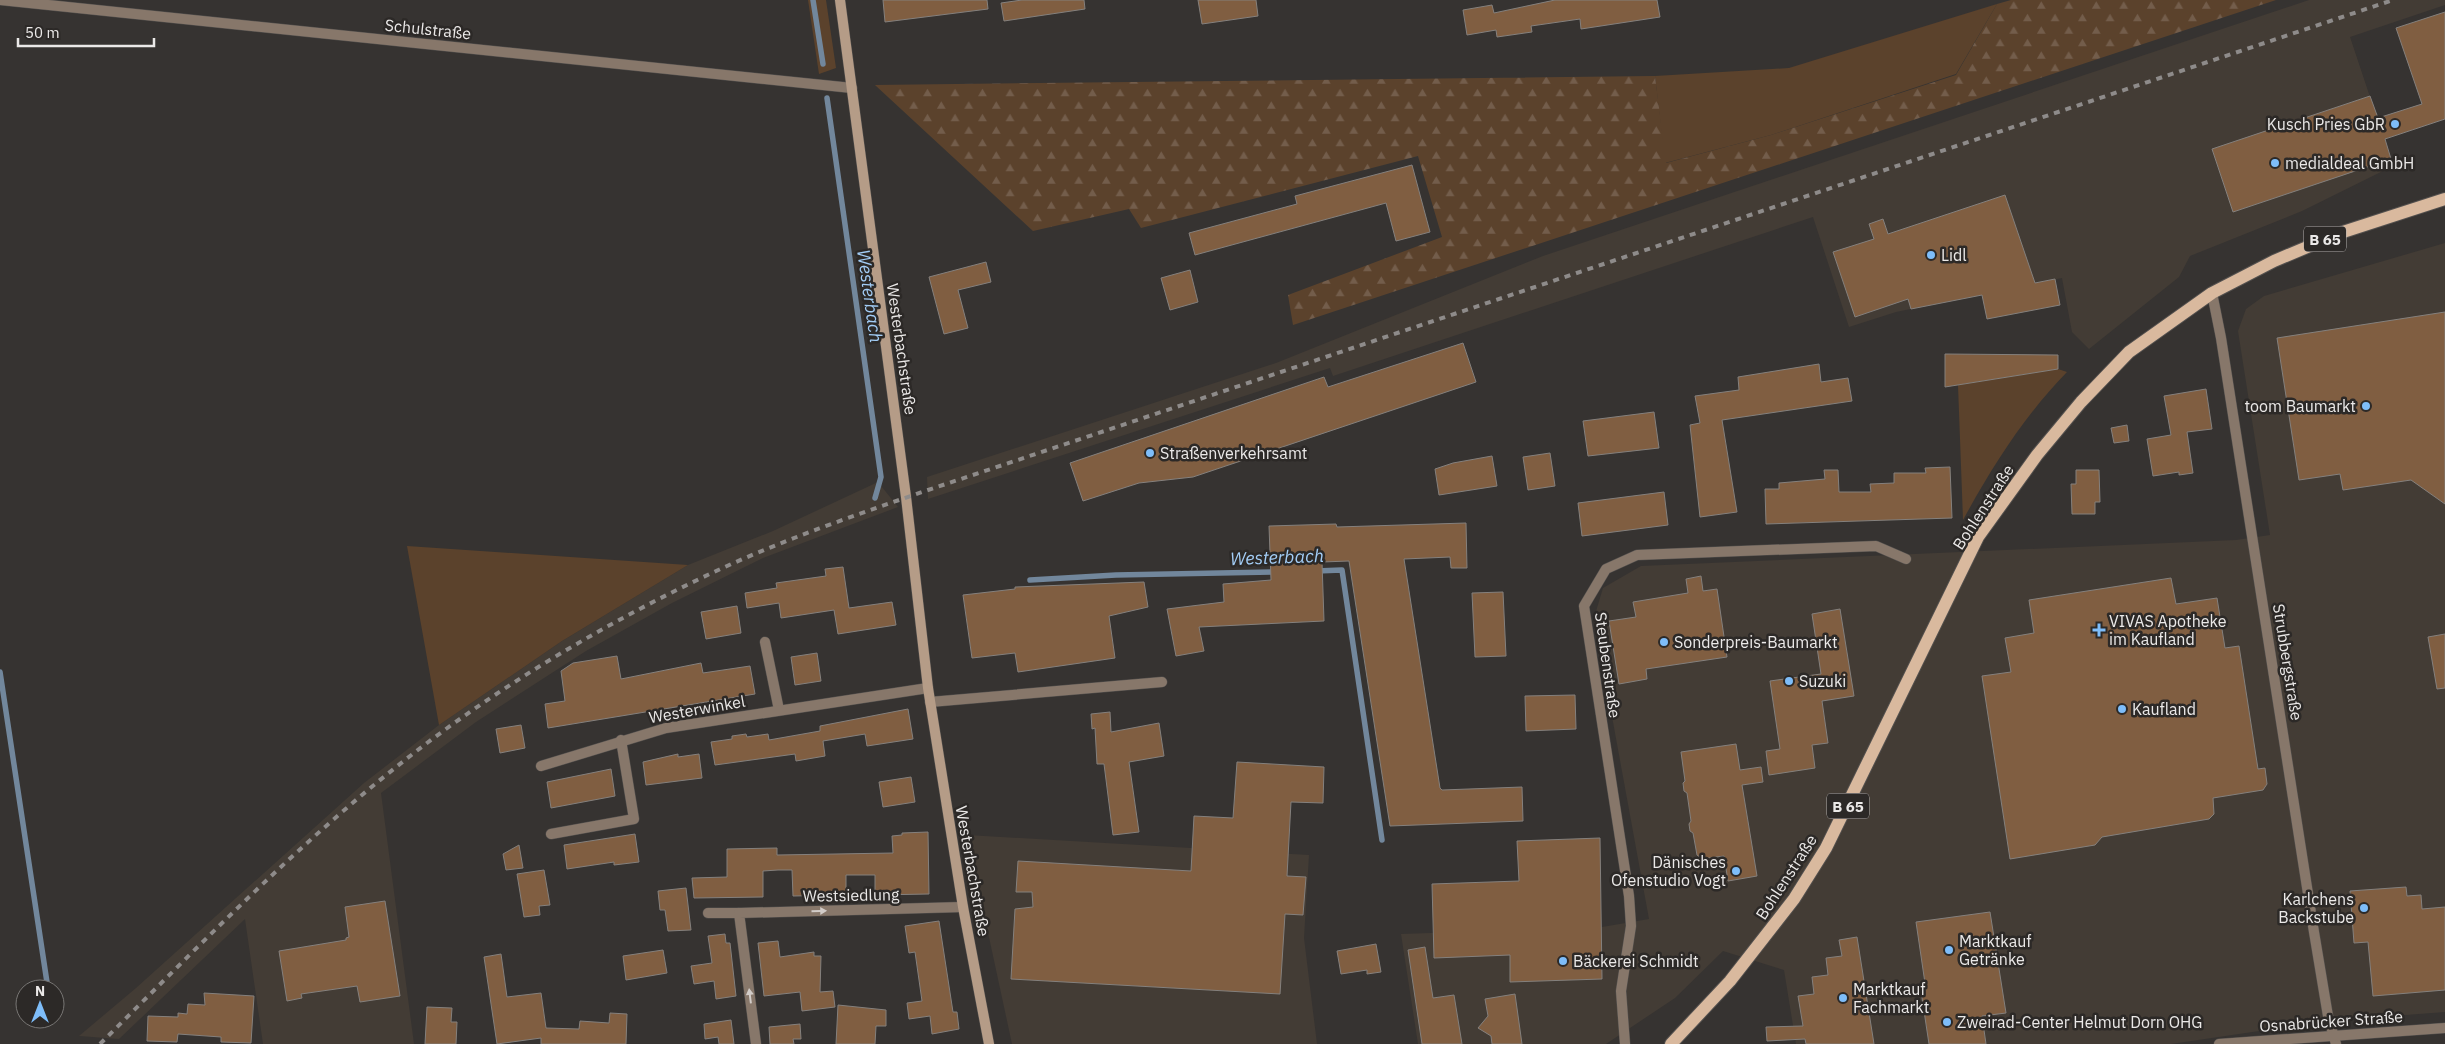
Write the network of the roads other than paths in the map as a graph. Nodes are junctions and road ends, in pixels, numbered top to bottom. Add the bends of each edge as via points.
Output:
1 (0, 0) edge
2 (840, 0) edge
3 (852, 88) junction
4 (2445, 199) edge
5 (2212, 293) junction
6 (1906, 559) dead end
7 (765, 642) dead end
8 (1162, 682) dead end
9 (928, 688) junction
10 (930, 702) junction
11 (779, 710) junction
12 (622, 740) junction
13 (541, 766) dead end
14 (551, 834) dead end
15 (963, 907) junction
16 (740, 913) junction
17 (708, 914) dead end
18 (2445, 1028) edge
19 (2334, 1040) edge
20 (756, 1044) edge
21 (989, 1044) edge
22 (1626, 1044) edge
23 (1671, 1044) edge
24 (2219, 1044) edge

1 - 3 street, Schulstraße
2 - 3 main road, Westerbachstraße
3 - 9 main road, Westerbachstraße
4 - 5 main road, Bohlenstraße / B 65 via 2343,232 2274,261
5 - 19 street, Strubbergstraße via 2315,941
5 - 23 main road, Bohlenstraße / B 65 via 2129,352 2037,455 1978,537 1826,848 1774,928 1730,982
6 - 22 street, Steubenstraße via 1876,546 1637,555 1606,569 1584,606 1629,896 1631,926 1621,991
7 - 11 street
8 - 10 street
9 - 10 main road, Westerbachstraße
9 - 11 street, Westerwinkel
10 - 15 main road, Westerbachstraße
11 - 12 street, Westerwinkel via 666,728
12 - 13 street, Westerwinkel
12 - 14 street via 634,819
16 -> 15 street, Westsiedlung
15 - 21 main road, Westerbachstraße
16 - 17 street, Westsiedlung
20 -> 16 street
18 - 19 street, Osnabrücker Straße
19 - 24 street, Osnabrücker Straße

